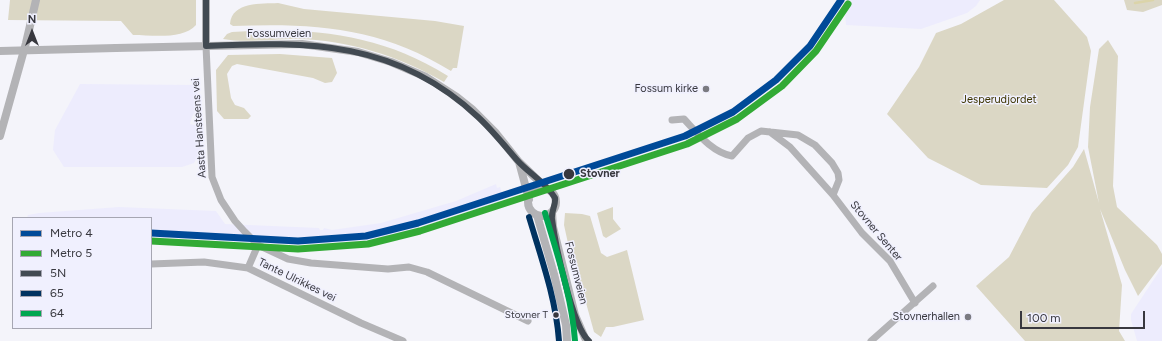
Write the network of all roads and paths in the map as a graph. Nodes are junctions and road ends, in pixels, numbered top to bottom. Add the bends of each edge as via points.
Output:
1 (36, 0) edge
2 (206, 0) edge
3 (206, 46) junction
4 (0, 51) edge
5 (672, 120) dead end
6 (769, 131) junction
7 (0, 136) edge
8 (519, 162) junction
9 (547, 189) junction
10 (832, 195) junction
11 (529, 199) junction
12 (552, 212) junction
13 (537, 215) junction
14 (257, 244) junction
15 (152, 264) edge
16 (248, 268) junction
17 (933, 286) dead end
18 (914, 303) junction
19 (528, 321) dead end
20 (587, 340) edge
21 (403, 341) edge
22 (569, 341) edge
23 (871, 341) edge

1 - 7 street
2 - 3 street
3 - 4 street, Fossumveien, bridge
3 - 8 street, Fossumveien via 321,45 391,62 426,77 457,97 483,120
3 - 14 street, Aasta Hansteens vei via 212,177 222,200 235,220
5 - 6 street via 684,119 721,154 732,156 748,138 761,131
6 - 10 street, Stovner Senter via 790,147
6 - 10 street via 798,135 816,145 838,173 839,180
8 - 9 street, Fossumveien
8 - 11 street, Fossumveien
9 - 11 street via 540,188 534,191
9 - 12 street via 555,198
10 - 18 street, Stovner Senter via 862,233 890,261
11 - 13 street via 530,208
12 - 13 street
12 - 20 street, Fossumveien via 553,227 575,315
13 - 22 street, Fossumveien
14 - 16 street
14 - 19 street, Aasta Hansteens vei via 288,259 311,264 388,269 409,267 426,272
15 - 16 street, Tante Ulrikkes vei via 204,262
16 - 21 street, Tante Ulrikkes vei
17 - 18 street
18 - 23 street
20 - 22 street via 577,337

